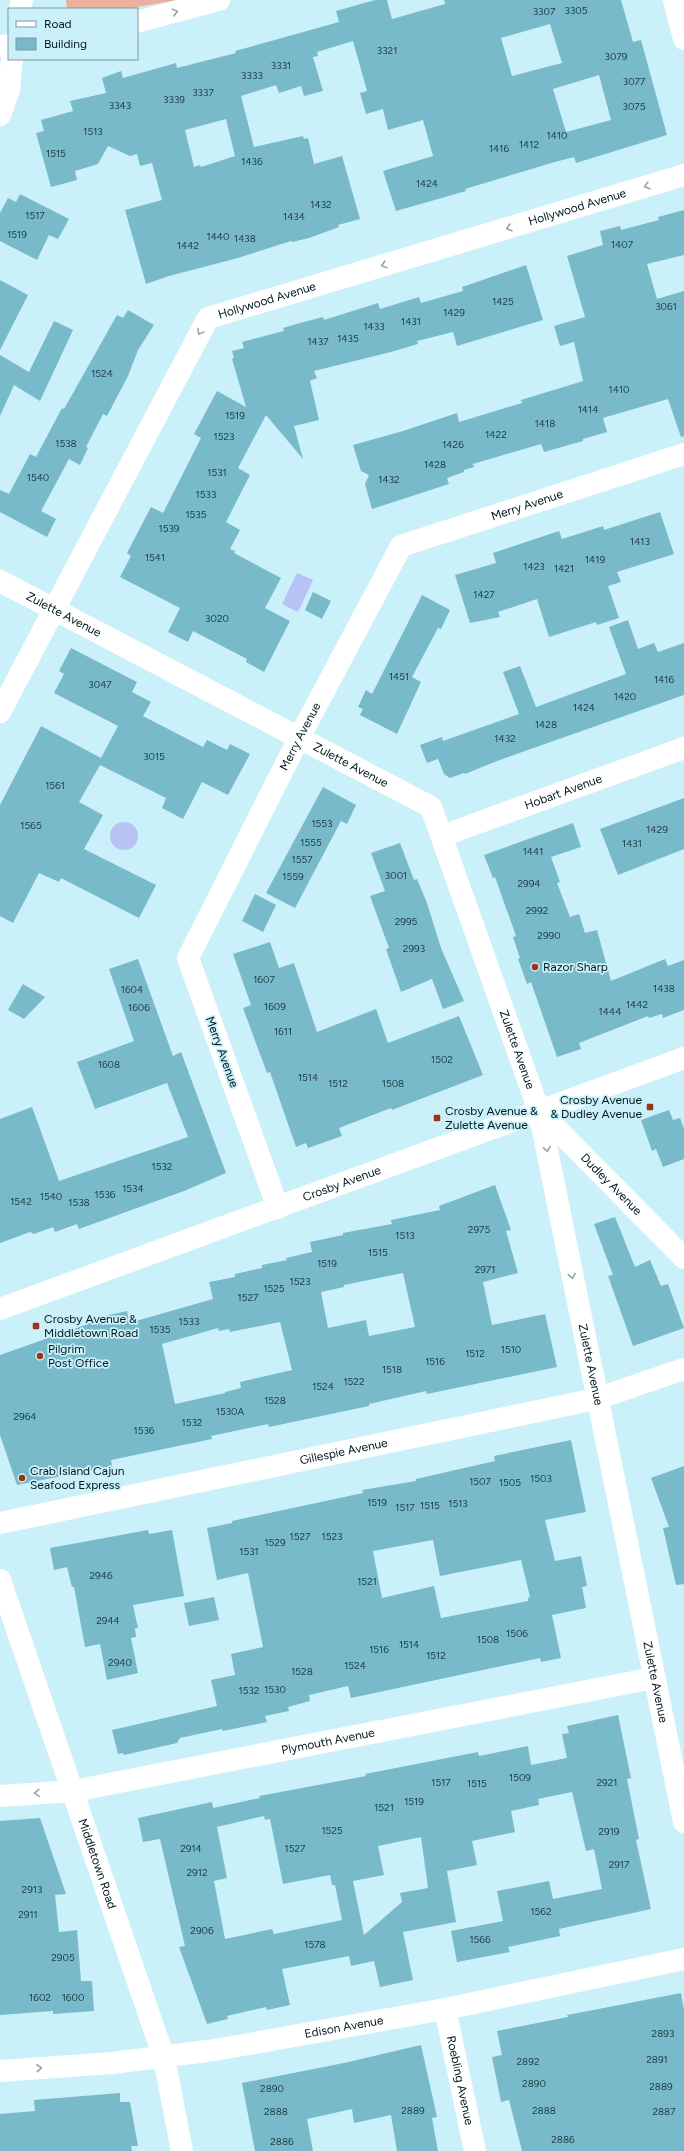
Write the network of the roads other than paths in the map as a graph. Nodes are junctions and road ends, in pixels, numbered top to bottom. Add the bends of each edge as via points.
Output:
1 (219, 0) edge
2 (674, 0) edge
3 (138, 22) edge
4 (684, 39) edge
5 (12, 60) edge
6 (0, 115) edge
7 (684, 175) edge
8 (684, 454) edge
9 (0, 581) edge
10 (54, 610) junction
11 (0, 712) edge
12 (299, 738) junction
13 (684, 748) edge
14 (442, 836) junction
15 (684, 1058) edge
16 (539, 1110) junction
17 (278, 1208) junction
18 (684, 1258) edge
19 (0, 1309) edge
20 (684, 1369) edge
21 (596, 1399) junction
22 (0, 1523) edge
23 (0, 1580) edge
24 (654, 1678) junction
25 (73, 1791) junction
26 (0, 1796) edge
27 (684, 1822) edge
28 (684, 1959) edge
29 (445, 2009) junction
30 (164, 2058) junction
31 (0, 2071) edge
32 (182, 2151) edge
33 (475, 2151) edge

3 -> 1 street
2 - 4 street
5 - 6 street via 9,90
7 -> 10 street, Hollywood Avenue via 208,318
8 - 12 street, Merry Avenue via 401,546
9 - 10 street, Zulette Avenue
10 - 11 street, Hollywood Avenue
10 - 12 street, Zulette Avenue
12 - 14 street, Zulette Avenue via 431,807
12 - 17 street, Merry Avenue via 188,958
13 - 14 street, Hobart Avenue
14 - 16 street, Zulette Avenue
15 - 16 street, Crosby Avenue
16 - 17 street, Crosby Avenue
16 - 18 street, Dudley Avenue
16 -> 21 street, Zulette Avenue
17 - 19 street, Crosby Avenue
20 - 21 street, Gillespie Avenue
21 - 22 street, Gillespie Avenue
21 - 24 street, Zulette Avenue
23 - 25 street, Middletown Road
24 - 25 street, Plymouth Avenue
24 - 27 street, Zulette Avenue
25 -> 26 street, Plymouth Avenue
25 - 30 street, Middletown Road
28 - 29 street, Edison Avenue
29 - 30 street, Edison Avenue
29 - 33 street, Roebling Avenue
31 -> 30 street, Edison Avenue
30 - 32 street, Middletown Road

